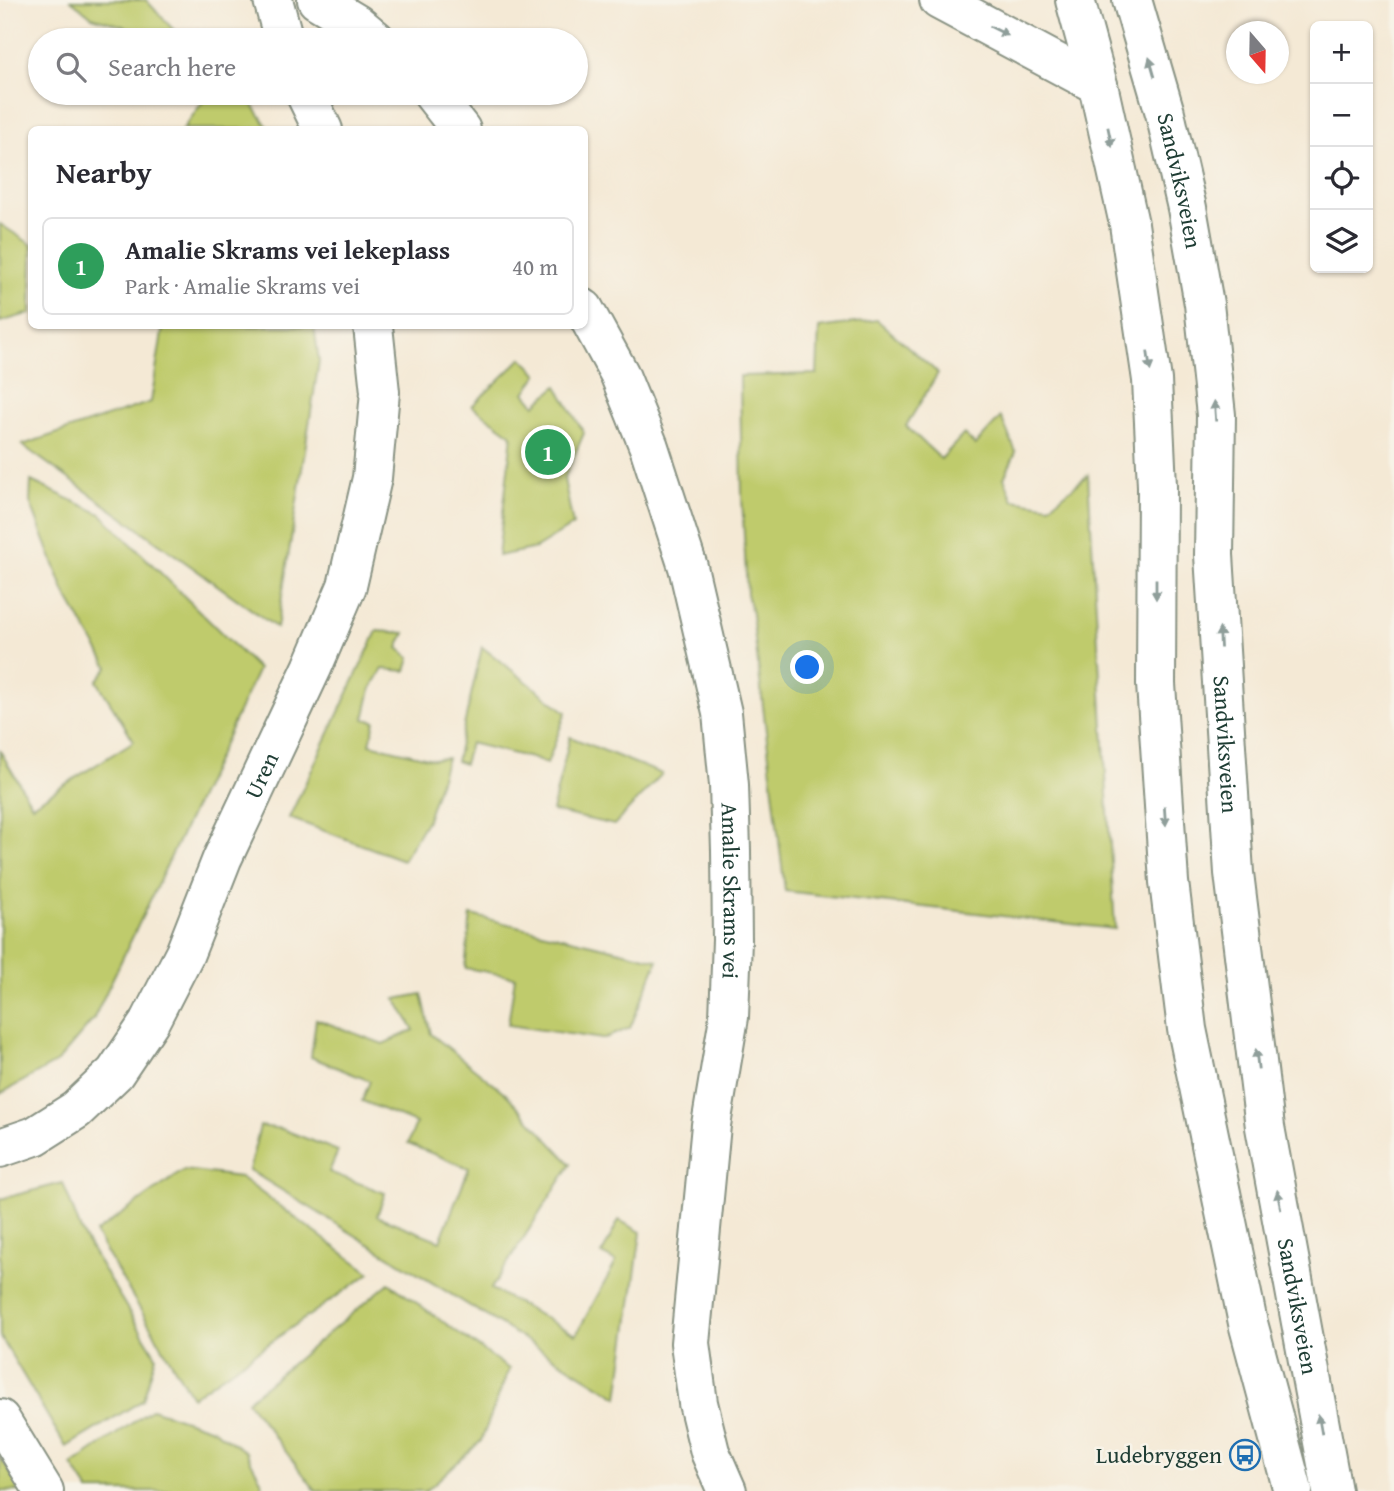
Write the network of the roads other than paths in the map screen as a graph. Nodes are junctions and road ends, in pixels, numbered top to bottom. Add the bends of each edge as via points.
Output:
1 (273, 0) edge
2 (317, 0) edge
3 (939, 0) edge
4 (1075, 0) edge
5 (1132, 0) edge
6 (281, 28) edge
7 (362, 28) edge
8 (1098, 85) junction
9 (311, 105) edge
10 (441, 105) edge
11 (321, 126) edge
12 (458, 126) edge
13 (588, 316) edge
14 (373, 329) edge
15 (0, 1148) edge
16 (0, 1419) edge
17 (44, 1491) edge
18 (727, 1491) edge
19 (1293, 1491) edge
20 (1332, 1491) edge

1 - 6 main road
2 - 7 main road
3 -> 8 main road
4 - 8 main road, Sandviksveien
20 -> 5 main road, Sandviksveien via 1265,1127 1234,873 1214,555 1216,415 1204,304 1165,113
8 -> 19 main road, Sandviksveien via 1129,224 1152,380 1157,486 1156,684 1169,881 1187,1029 1248,1323
9 - 11 main road
10 - 12 main road
13 - 18 main road, Amalie Skrams vei via 619,373 649,447 688,567 722,713 731,851 729,1017 711,1125 690,1343 710,1452
14 - 15 main road, Uren via 380,392 372,478 347,586 184,953 150,1021 115,1073 76,1110 35,1136
16 - 17 main road

